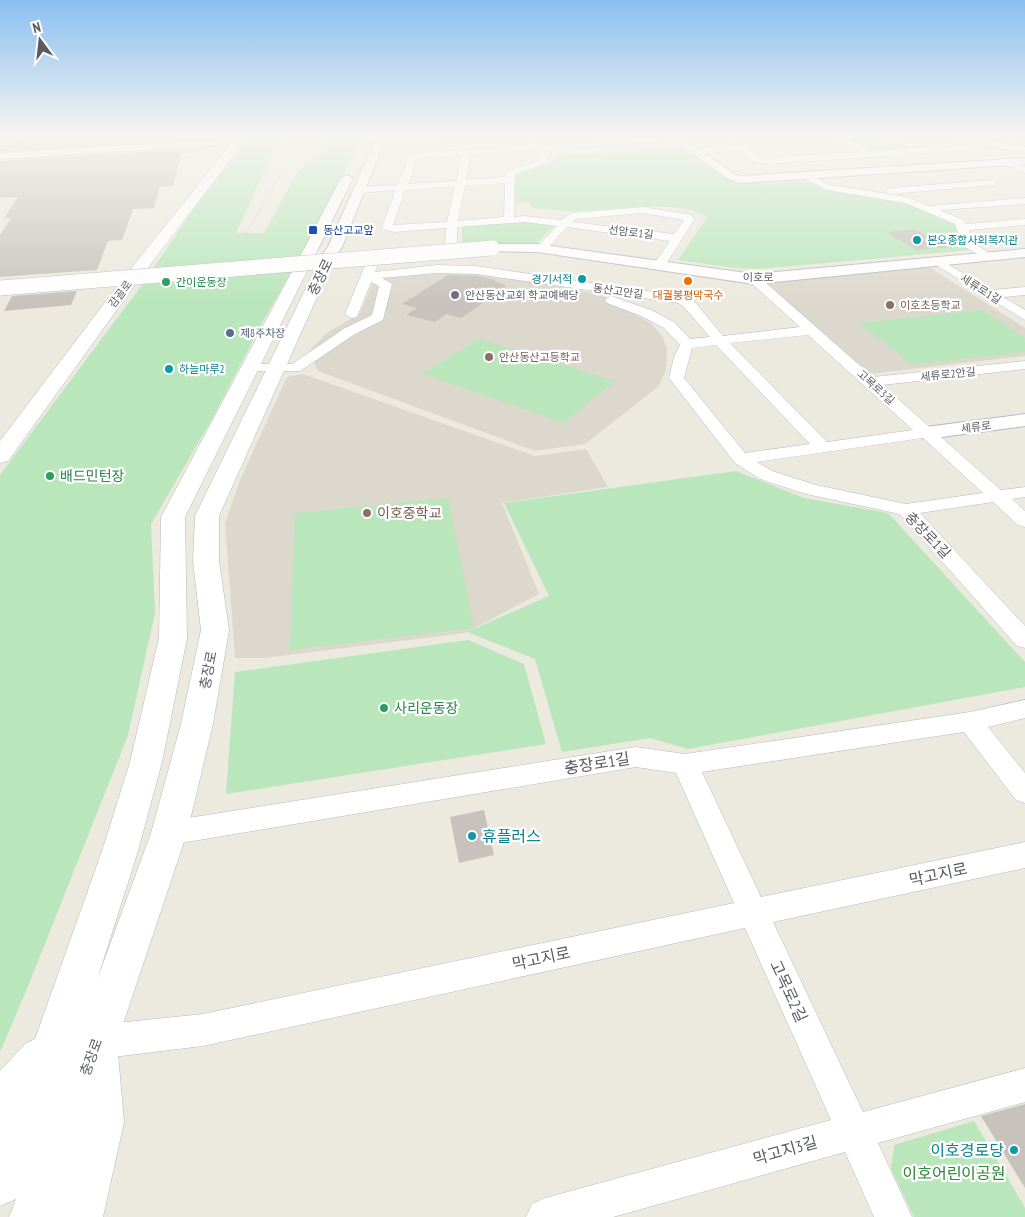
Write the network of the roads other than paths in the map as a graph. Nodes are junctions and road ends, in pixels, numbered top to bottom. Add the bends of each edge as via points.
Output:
1 (193, 192) edge
2 (198, 192) edge
3 (342, 192) edge
4 (358, 192) edge
5 (399, 192) edge
6 (459, 192) edge
7 (510, 192) edge
8 (855, 192) edge
9 (890, 192) edge
10 (1009, 192) edge
11 (862, 193) junction
12 (1025, 200) edge
13 (927, 208) junction
14 (509, 220) junction
15 (1025, 222) edge
16 (452, 224) junction
17 (567, 224) junction
18 (963, 227) junction
19 (676, 238) junction
20 (544, 246) junction
21 (451, 248) junction
22 (1025, 253) edge
23 (989, 257) junction
24 (315, 258) junction
25 (373, 260) junction
26 (937, 261) junction
27 (642, 264) junction
28 (659, 266) junction
29 (130, 276) junction
30 (368, 276) junction
31 (754, 279) junction
32 (0, 284) edge
33 (569, 284) junction
34 (0, 289) edge
35 (1025, 291) edge
36 (990, 294) junction
37 (352, 314) dead end
38 (1025, 316) edge
39 (812, 330) junction
40 (720, 341) junction
41 (687, 344) junction
42 (1025, 365) edge
43 (263, 368) junction
44 (870, 382) junction
45 (1025, 420) edge
46 (926, 433) junction
47 (0, 436) edge
48 (823, 448) junction
49 (0, 456) edge
50 (741, 459) junction
51 (1025, 492) edge
52 (997, 496) junction
53 (906, 510) junction
54 (1025, 521) edge
55 (1025, 640) edge
56 (1025, 709) edge
57 (970, 722) junction
58 (685, 764) junction
59 (1025, 792) edge
60 (169, 833) junction
61 (1025, 855) edge
62 (752, 913) junction
63 (76, 1043) junction
64 (1025, 1085) edge
65 (0, 1105) edge
66 (854, 1131) junction
67 (0, 1182) edge
68 (34, 1217) edge
69 (78, 1217) edge
70 (545, 1217) edge
71 (893, 1217) edge

1 - 29 main road, 감골로
2 - 29 main road, 감골로
3 - 24 street, 충장로
4 - 24 street, 충장로 via 335,247
5 - 16 street, 선암로1길 via 387,226 394,229
6 - 16 street
7 - 14 street
8 - 11 street
9 - 11 street
10 - 12 street
11 - 13 street via 908,200
12 - 13 street
13 - 18 street via 959,222
14 - 16 street, 선암로1길
14 - 17 street, 선암로1길
15 - 18 street
16 - 21 street
17 - 19 street, 선암로1길
17 - 19 street via 572,216 643,210 688,217
17 - 20 street
18 - 23 street via 967,244
19 - 28 street
20 - 21 street via 498,244
20 - 27 street
21 - 24 street
22 - 23 street, 이호로
23 - 26 street, 이호로
24 - 25 street
24 - 43 main road, 충장로
25 - 27 street via 514,250 609,264
25 - 30 street
26 - 31 street, 이호로
26 - 36 street, 세류로1길
27 - 28 street, 이호로
27 - 34 street, 이호로, bridge via 536,248 492,248
28 - 31 street, 이호로
29 - 32 street
29 - 34 street
29 - 47 main road, 감골로
29 - 49 main road, 감골로
30 - 33 street, 동산고안길 via 437,269 476,270
30 - 37 street
30 - 43 street via 386,284 378,317 350,331 295,368
31 - 39 street, 고목로3길
33 - 40 street, 동산고안길 via 681,300 689,304
33 - 41 street via 646,312 670,325
35 - 36 street
36 - 38 street, 세류로1길
39 - 40 street
39 - 44 street, 고목로3길
40 - 41 street
40 - 48 street, 동산고안길
41 - 50 street, 충장로1길 via 676,378
42 - 44 street, 세류로2안길
43 - 60 main road, 충장로 via 206,516 206,561 215,630 197,724
43 - 63 main road, 충장로 via 173,517 173,638 146,762 120,851
44 - 46 street, 고목로3길
45 - 46 street, 세류로
46 - 48 street
46 - 52 street, 고목로3길
48 - 50 street
50 - 53 street, 충장로1길 via 766,475 812,490
51 - 52 street
52 - 53 street
52 - 54 street, 고목로3길
53 - 55 street, 충장로1길
56 - 57 street, 충장로1길
57 - 58 street, 충장로1길
57 - 59 street
58 - 60 street, 충장로1길 via 636,757
58 - 62 street, 고목로2길
60 - 63 main road, 충장로
61 - 62 street, 막고지로
62 - 63 street, 막고지로 via 203,1030
62 - 66 street, 고목로2길
63 - 65 main road
63 - 67 main road, 충장로
63 - 68 main road, 충장로
63 - 69 main road via 101,1122
64 - 66 street, 막고지3길
66 - 70 street, 막고지3길
66 - 71 street, 고목로2길

